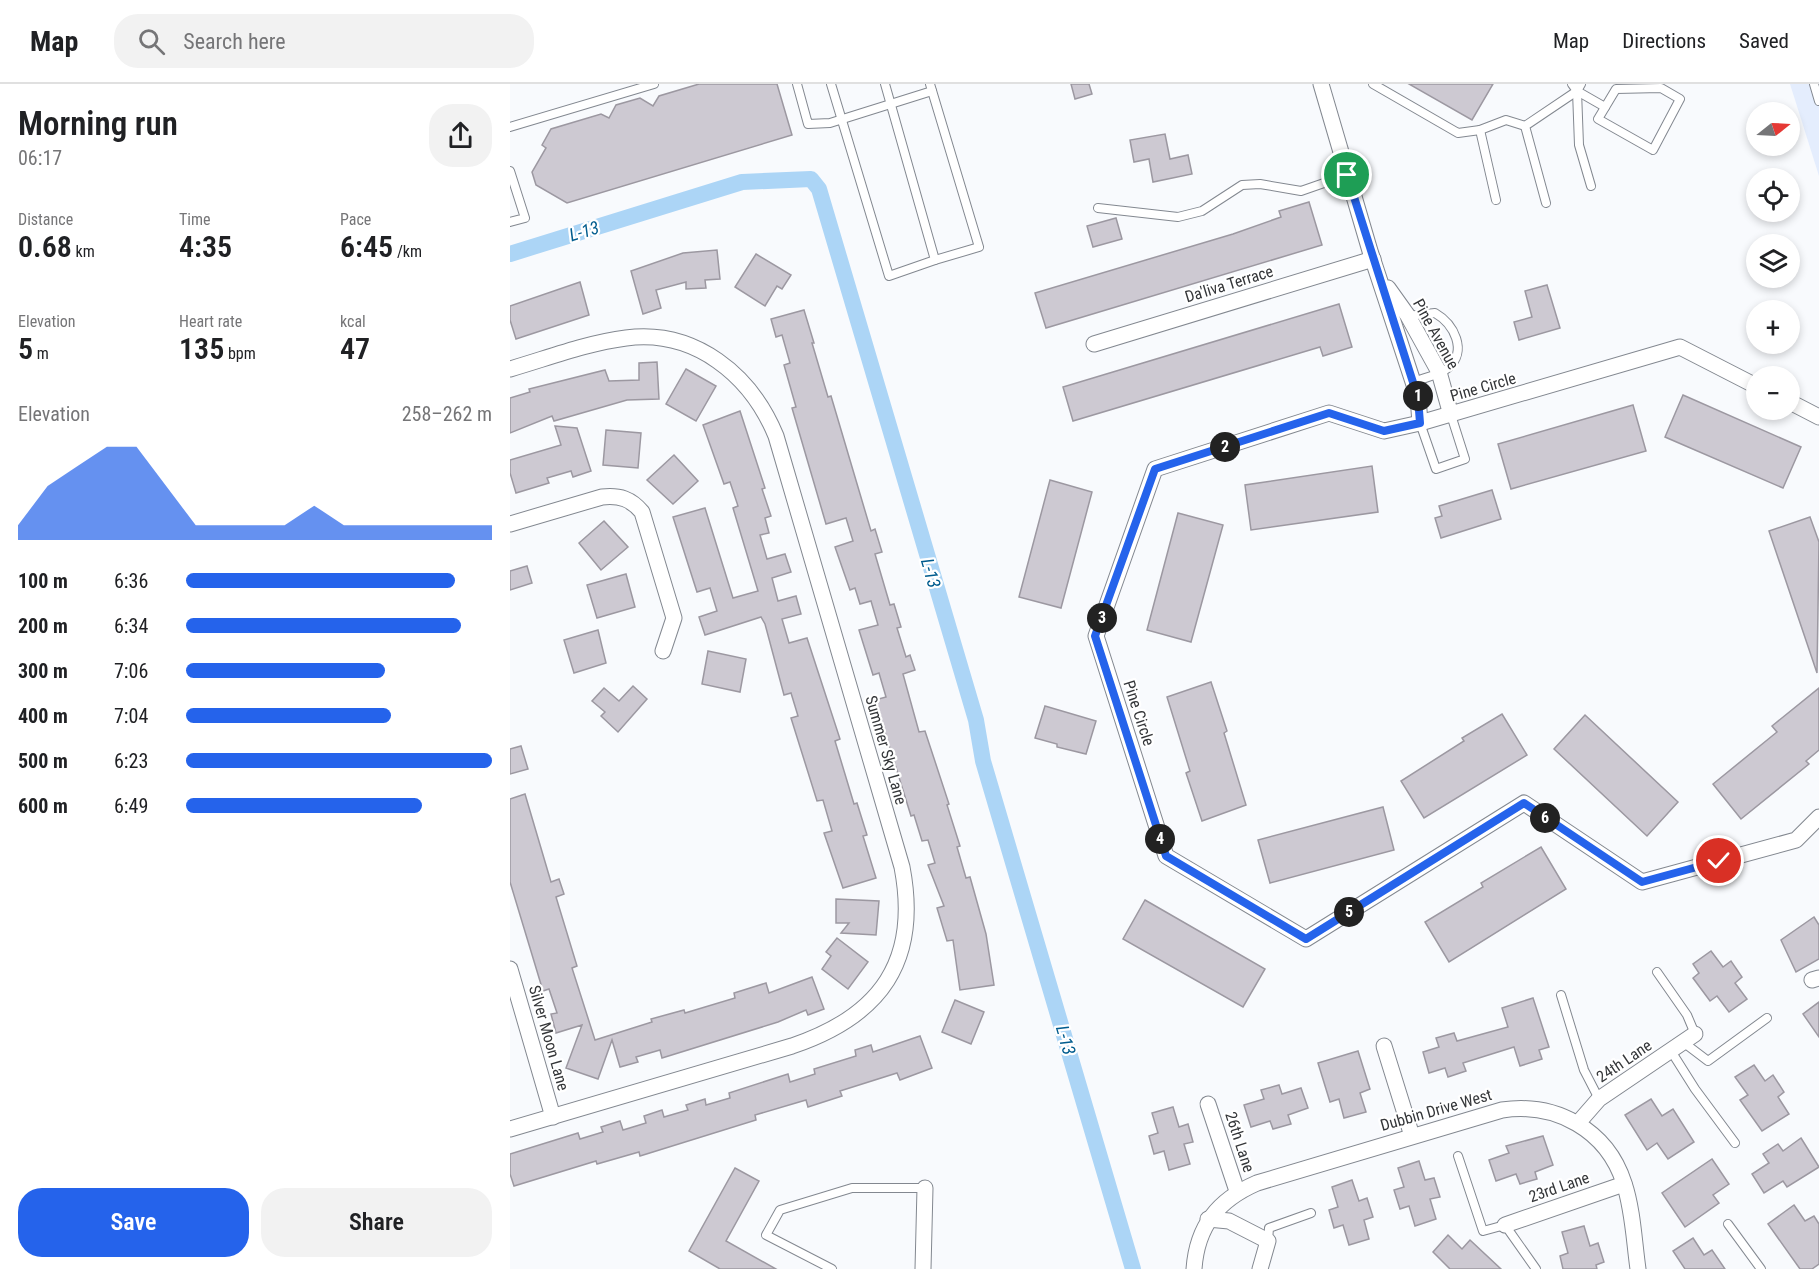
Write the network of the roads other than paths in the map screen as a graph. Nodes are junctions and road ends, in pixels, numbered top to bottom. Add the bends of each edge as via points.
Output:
1 (654, 84) edge
2 (797, 84) edge
3 (831, 84) edge
4 (885, 84) edge
5 (1321, 84) edge
6 (1373, 84) edge
7 (1814, 84) edge
8 (1577, 86) edge
9 (1662, 86) edge
10 (931, 88) edge
11 (1819, 101) edge
12 (891, 105) junction
13 (1605, 107) junction
14 (842, 119) junction
15 (1525, 126) junction
16 (510, 127) edge
17 (1480, 130) junction
18 (510, 171) edge
19 (1347, 175) junction
20 (1591, 186) dead end
21 (1496, 200) dead end
22 (1546, 203) dead end
23 (1098, 208) dead end
24 (510, 222) edge
25 (1374, 259) junction
26 (935, 260) junction
27 (1379, 276) junction
28 (1392, 316) junction
29 (1408, 316) junction
30 (1094, 344) dead end
31 (510, 369) edge
32 (1439, 372) junction
33 (1746, 381) edge
34 (1413, 382) junction
35 (1800, 407) edge
36 (1451, 415) junction
37 (1819, 417) edge
38 (1420, 423) junction
39 (510, 524) edge
40 (663, 651) dead end
41 (1819, 817) edge
42 (510, 969) edge
43 (1657, 972) dead end
44 (1561, 995) dead end
45 (1767, 1018) dead end
46 (1683, 1042) junction
47 (1384, 1046) dead end
48 (1599, 1099) junction
49 (1208, 1104) dead end
50 (553, 1117) junction
51 (1578, 1123) junction
52 (510, 1129) edge
53 (1412, 1136) junction
54 (1735, 1143) dead end
55 (1458, 1156) dead end
56 (1624, 1184) junction
57 (925, 1188) joint
58 (1237, 1191) junction
59 (1311, 1214) dead end
60 (1208, 1219) junction
61 (1728, 1224) dead end
62 (1505, 1225) junction
63 (1268, 1241) junction
64 (832, 1269) edge
65 (923, 1269) edge
66 (1194, 1269) edge
67 (1260, 1269) edge
68 (1536, 1269) edge
69 (1638, 1269) edge
70 (1761, 1269) edge

1 - 16 lane
2 - 14 lane via 808,124
3 - 14 lane
4 - 12 lane
5 - 19 street, Pine Avenue
6 - 17 lane via 1458,133
7 - 11 lane
8 - 13 lane
8 - 15 lane
8 - 20 lane via 1579,145
9 - 13 lane via 1616,89
9 - 13 lane via 1680,99 1653,150 1598,119
10 - 12 lane
10 - 26 lane via 979,247
12 - 14 lane
12 - 26 lane
14 - 26 lane via 889,276
15 - 17 lane via 1506,120
15 - 22 lane
17 - 21 lane
18 - 24 lane via 525,218
19 - 23 lane via 1301,191 1242,185 1202,211 1178,216
19 - 25 street, Pine Avenue
25 - 27 street, Pine Avenue
25 - 30 street, Da'liva Terrace
27 - 28 street, Pine Avenue
27 - 29 street, Pine Avenue
28 - 29 lane
28 - 34 street, Pine Avenue
29 - 32 street, Pine Avenue
29 - 32 lane via 1435,314 1452,327 1458,342 1457,356
31 - 50 street, Summer Sky Lane via 606,341 651,337 684,343 705,352 724,364 756,396 776,436 907,893 905,933 890,975 862,1011 834,1030
32 - 34 lane
32 - 36 street, Pine Avenue
33 - 36 street, Pine Circle via 1680,347
34 - 38 street, Pine Avenue
35 - 37 street
36 - 38 street, Pine Circle
36 - 38 lane via 1465,459 1436,470
38 - 41 street, Pine Circle via 1384,431 1329,413 1155,469 1095,636 1166,856 1306,939 1524,803 1642,882 1796,840
39 - 40 street via 602,497 614,495 635,503 642,512 674,618
42 - 50 street, Silver Moon Lane
43 - 46 lane via 1687,1015
44 - 48 lane via 1584,1070
45 - 46 lane via 1708,1061
46 - 48 street, 24th Lane
46 - 54 lane via 1695,1089
47 - 53 street
48 - 51 street, 24th Lane
49 - 58 street, 26th Lane
50 - 52 street, Summer Sky Lane
51 - 53 street, Dubbin Drive West via 1539,1109 1514,1108
51 - 56 street, Dubbin Drive West via 1608,1151
53 - 58 street, Dubbin Drive West
55 - 62 lane via 1483,1231
56 - 62 street, 23rd Lane
56 - 69 street, Dubbin Drive West
57 - 64 lane via 852,1188 780,1210 766,1236
57 - 65 street
58 - 60 street, Dubbin Drive West
59 - 63 lane via 1269,1228
60 - 63 street via 1229,1221
60 - 66 street, Dubbin Drive West via 1196,1246
61 - 70 lane
62 - 68 lane
63 - 67 street

